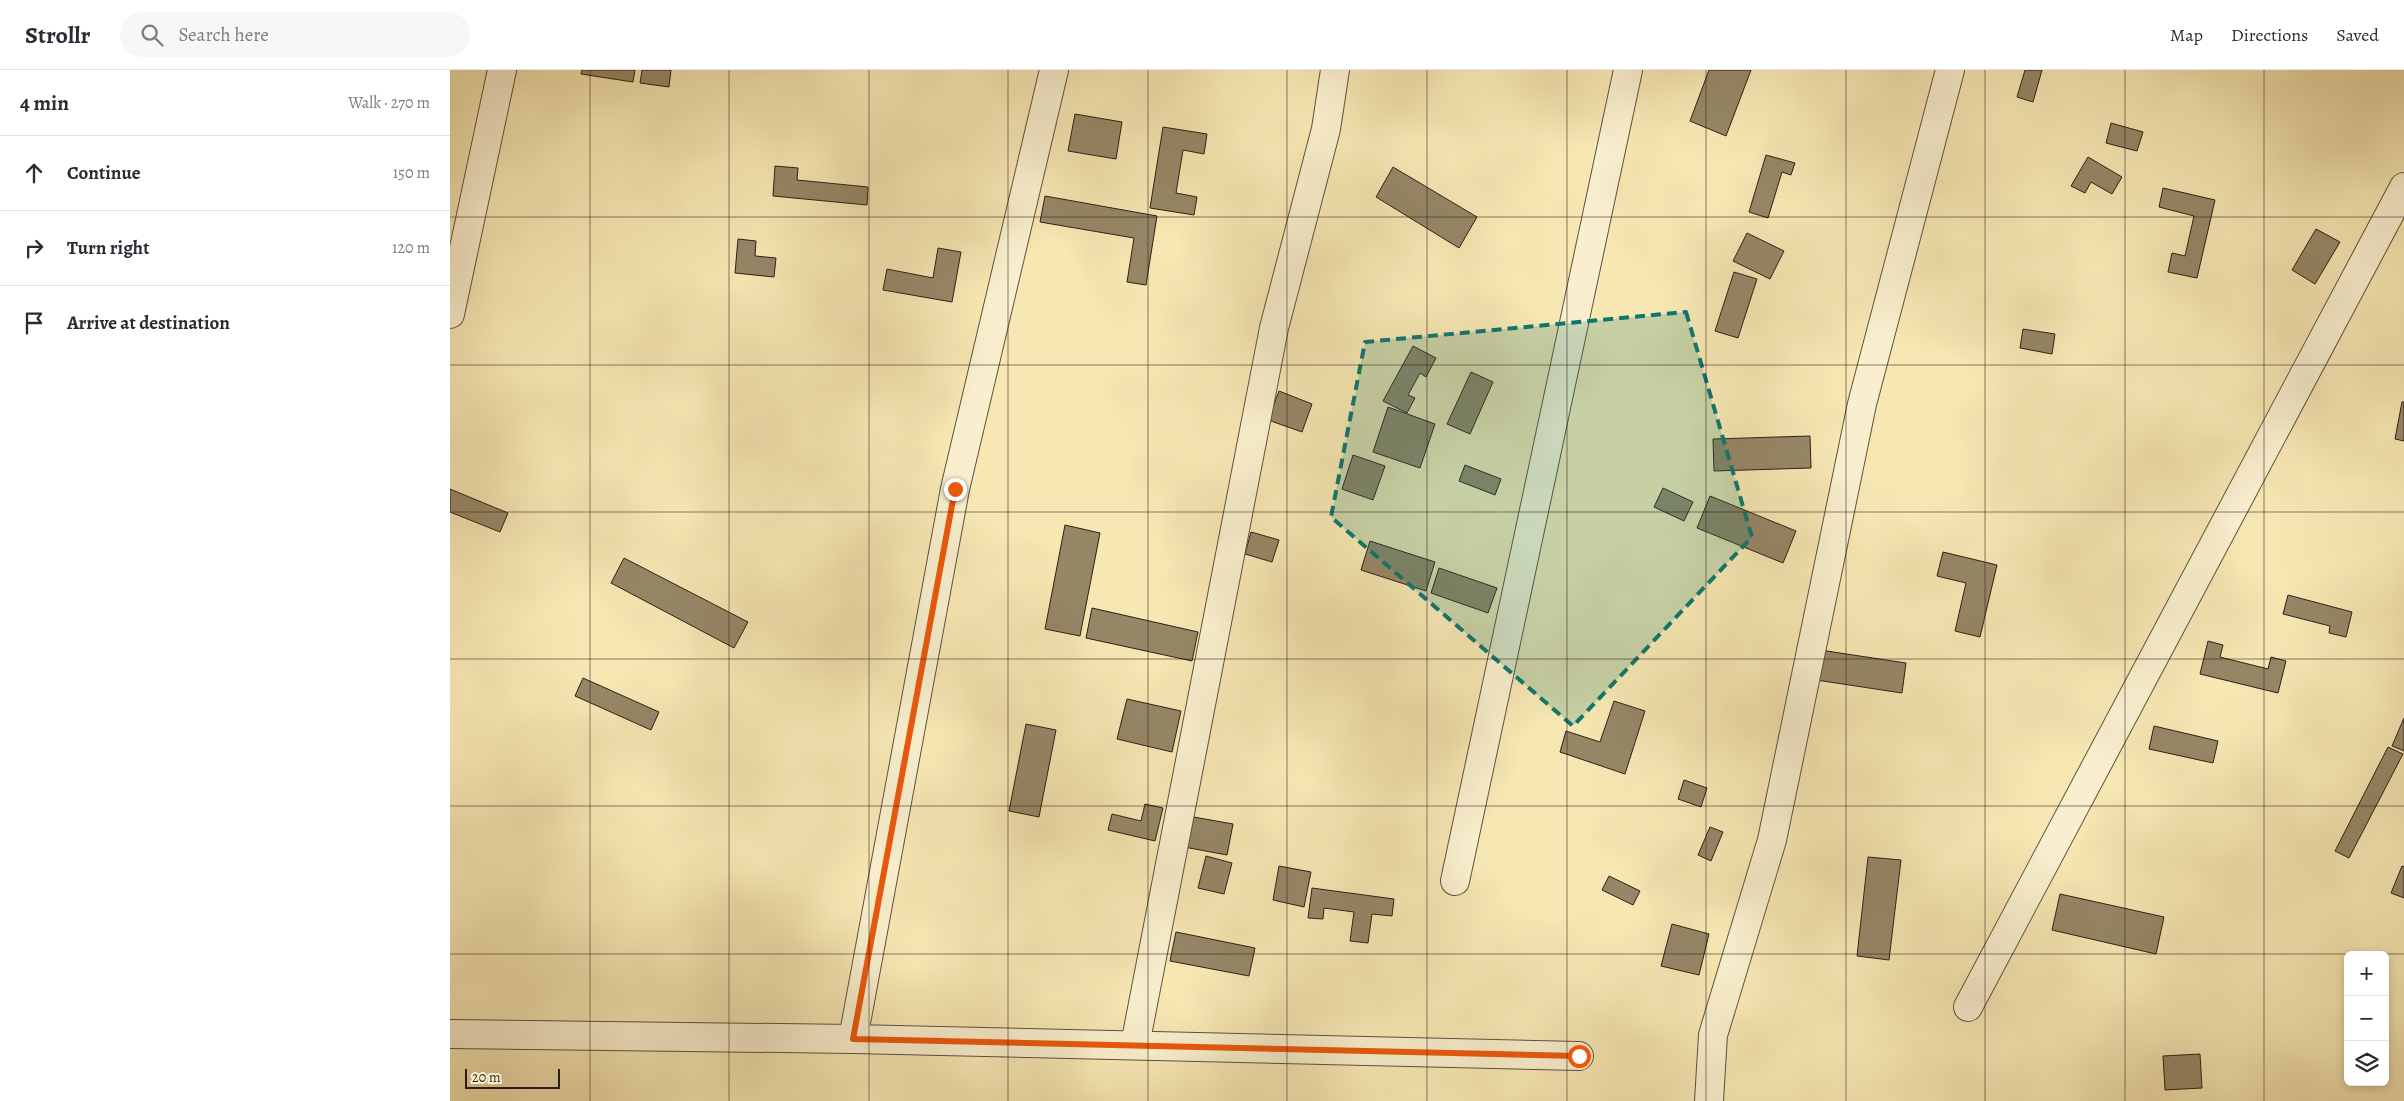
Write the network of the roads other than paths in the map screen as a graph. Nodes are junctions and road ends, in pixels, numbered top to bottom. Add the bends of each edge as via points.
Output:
1 (502, 70) edge
2 (1054, 70) edge
3 (1335, 70) edge
4 (1628, 70) edge
5 (1950, 70) edge
6 (2404, 186) edge
7 (450, 314) edge
8 (1455, 881) dead end
9 (1968, 1007) dead end
10 (450, 1034) edge
11 (853, 1039) junction
12 (1135, 1046) junction
13 (1579, 1056) dead end
14 (1709, 1101) edge

1 - 7 street
2 - 11 street via 955,489
3 - 12 street via 1326,129 1274,328
4 - 8 street
5 - 14 street via 1862,404 1772,840 1713,1035
6 - 9 street
10 - 11 street
11 - 12 street
12 - 13 street

